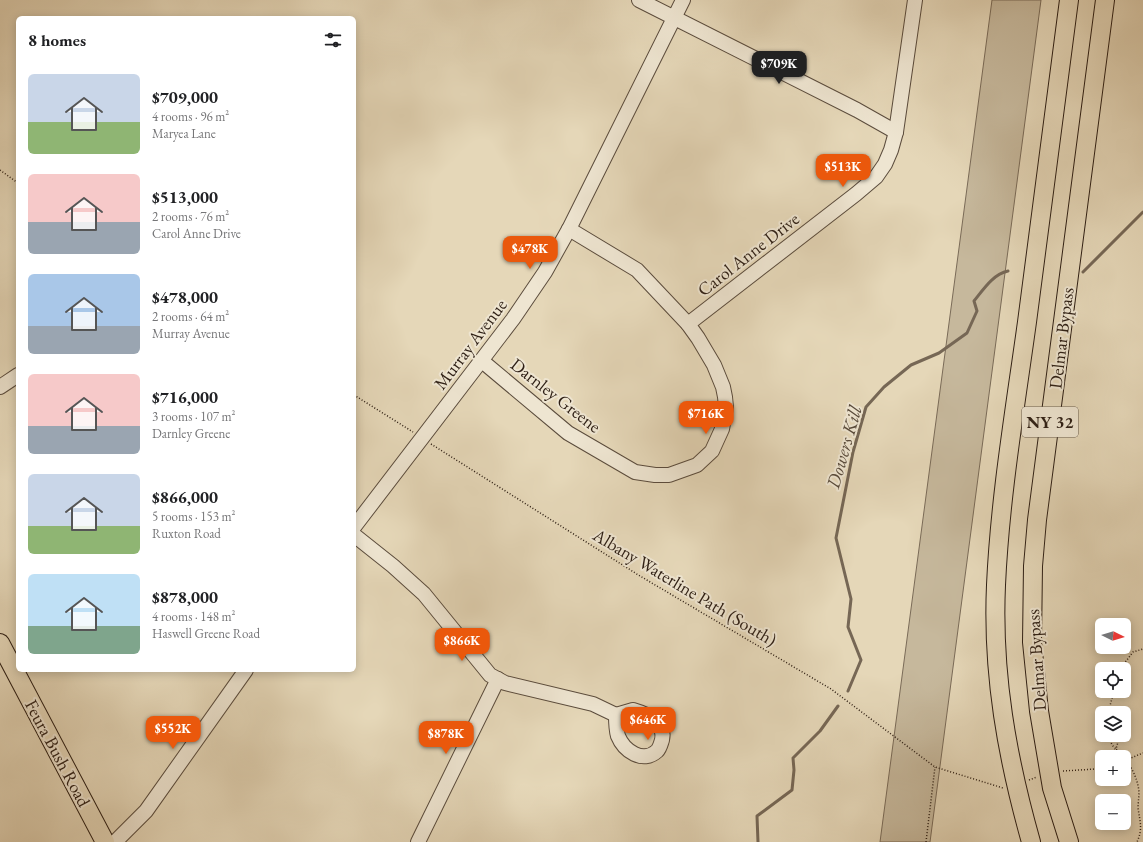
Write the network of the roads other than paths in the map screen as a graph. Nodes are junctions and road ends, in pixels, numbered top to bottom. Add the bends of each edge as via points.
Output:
1 (639, 0) edge
2 (683, 0) edge
3 (915, 0) edge
4 (1069, 0) edge
5 (1105, 0) edge
6 (674, 17) junction
7 (896, 132) junction
8 (568, 229) junction
9 (688, 324) junction
10 (482, 361) junction
11 (16, 376) edge
12 (0, 387) edge
13 (356, 524) edge
14 (356, 537) edge
15 (0, 643) edge
16 (245, 672) edge
17 (498, 680) junction
18 (616, 714) dead end
19 (105, 842) edge
20 (115, 842) edge
21 (418, 842) edge
22 (1031, 842) edge
23 (1069, 842) edge

1 - 6 street
2 - 6 street, Murray Avenue
3 - 7 street, Carol Anne Drive
4 - 22 main road, Delmar Bypass / NY 32 via 1006,480 996,586 1002,713 1009,759
5 - 23 main road, Delmar Bypass / NY 32 via 1033,566 1032,642 1039,711 1052,788
6 - 7 street
6 - 8 street, Murray Avenue
7 - 9 street, Carol Anne Drive via 885,164 876,177
8 - 9 street, Darnley Greene via 637,270
8 - 10 street, Murray Avenue via 545,272
9 - 10 street, Darnley Greene via 714,365 723,387 725,417 719,439 706,457 697,465 669,475 635,472 568,434
10 - 13 street, Murray Avenue
11 - 12 street
14 - 17 street via 394,566 424,594 481,665
15 - 19 main road, Feura Bush Road
16 - 20 street via 146,811
17 - 18 street via 593,704
17 - 21 street

